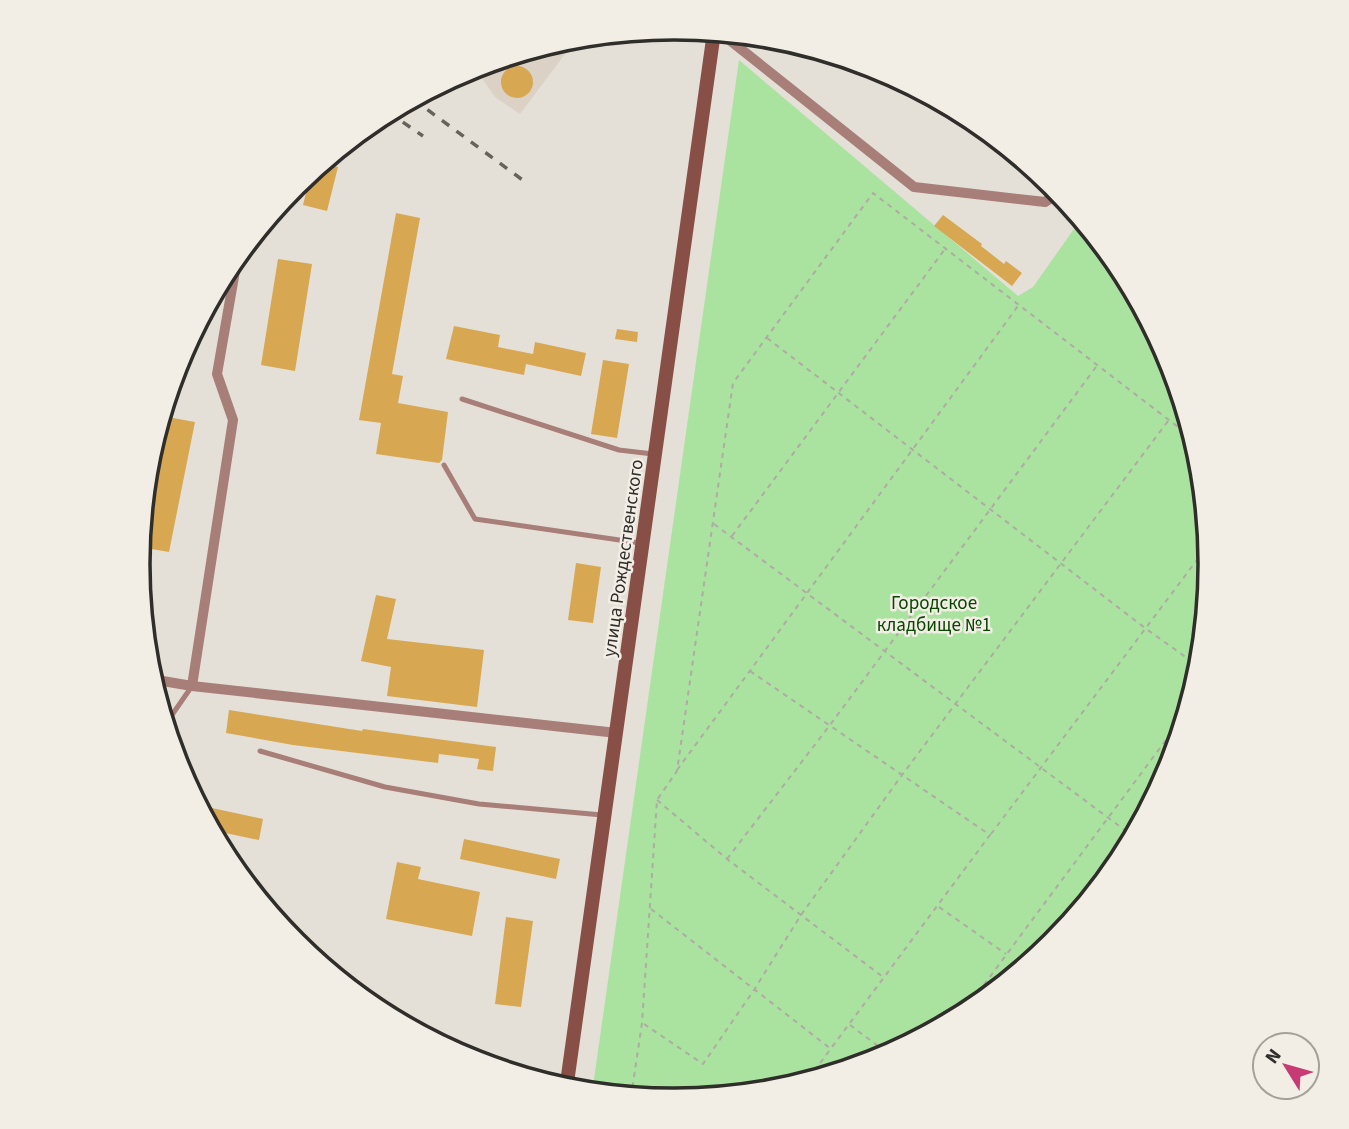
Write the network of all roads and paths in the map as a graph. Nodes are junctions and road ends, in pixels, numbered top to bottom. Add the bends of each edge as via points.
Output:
1 (713, 41) edge
2 (735, 44) edge
3 (1050, 199) edge
4 (945, 249) junction
5 (234, 280) edge
6 (1018, 305) junction
7 (766, 338) junction
8 (1097, 366) junction
9 (839, 394) junction
10 (461, 399) dead end
11 (1169, 420) junction
12 (1181, 429) edge
13 (912, 450) junction
14 (656, 455) junction
15 (444, 466) dead end
16 (990, 509) junction
17 (713, 523) junction
18 (731, 537) junction
19 (643, 544) junction
20 (1199, 557) edge
21 (1061, 563) junction
22 (807, 593) junction
23 (1145, 628) junction
24 (884, 650) junction
25 (1190, 660) edge
26 (750, 671) junction
27 (163, 681) edge
28 (192, 685) junction
29 (957, 704) junction
30 (172, 714) edge
31 (830, 725) junction
32 (617, 733) junction
33 (1170, 735) edge
34 (260, 751) dead end
35 (1042, 768) junction
36 (677, 771) junction
37 (902, 775) junction
38 (657, 800) junction
39 (605, 815) junction
40 (1110, 818) junction
41 (1127, 830) edge
42 (990, 835) junction
43 (727, 859) junction
44 (937, 906) junction
45 (650, 909) junction
46 (801, 915) junction
47 (1007, 954) junction
48 (884, 978) junction
49 (754, 990) junction
50 (980, 990) edge
51 (642, 1023) junction
52 (849, 1025) junction
53 (879, 1047) edge
54 (831, 1049) junction
55 (816, 1069) edge
56 (568, 1078) edge
57 (632, 1087) edge

1 - 14 main road, улица Рождественского
2 - 3 street via 914,187 1045,202
4 - 6 path
4 - 7 path via 873,193
4 - 9 path
5 - 28 street via 217,374 233,420
6 - 8 path
6 - 13 path
7 - 9 path
7 - 17 path via 733,383
8 - 11 path
8 - 16 path
9 - 13 path
9 - 18 path
10 - 14 lane via 619,450
11 - 12 path
11 - 21 path
13 - 16 path
13 - 22 path
14 - 19 main road, улица Рождественского
15 - 19 lane via 475,519
16 - 21 path
16 - 24 path
17 - 18 path
17 - 36 path
18 - 22 path
19 - 32 main road, улица Рождественского
20 - 23 path
21 - 23 path
21 - 29 path
22 - 24 path
22 - 26 path
23 - 25 path
23 - 35 path
24 - 29 path
24 - 31 path
26 - 31 path
26 - 36 path
27 - 28 street
28 - 30 lane
28 - 32 street
29 - 35 path
29 - 37 path
31 - 37 path
31 - 43 path
32 - 39 main road, улица Рождественского
33 - 40 path
34 - 39 lane via 385,787 479,804
35 - 40 path
35 - 42 path
36 - 38 path
37 - 42 path
37 - 46 path
38 - 43 path
38 - 45 path
39 - 56 main road, улица Рождественского
40 - 41 path
40 - 47 path
42 - 44 path
43 - 46 path
44 - 47 path
44 - 48 path
45 - 49 path
45 - 51 path
46 - 48 path
46 - 49 path
47 - 50 path
48 - 52 path
49 - 51 path via 703,1064
49 - 54 path
51 - 57 path
52 - 53 path
52 - 54 path
54 - 55 path

